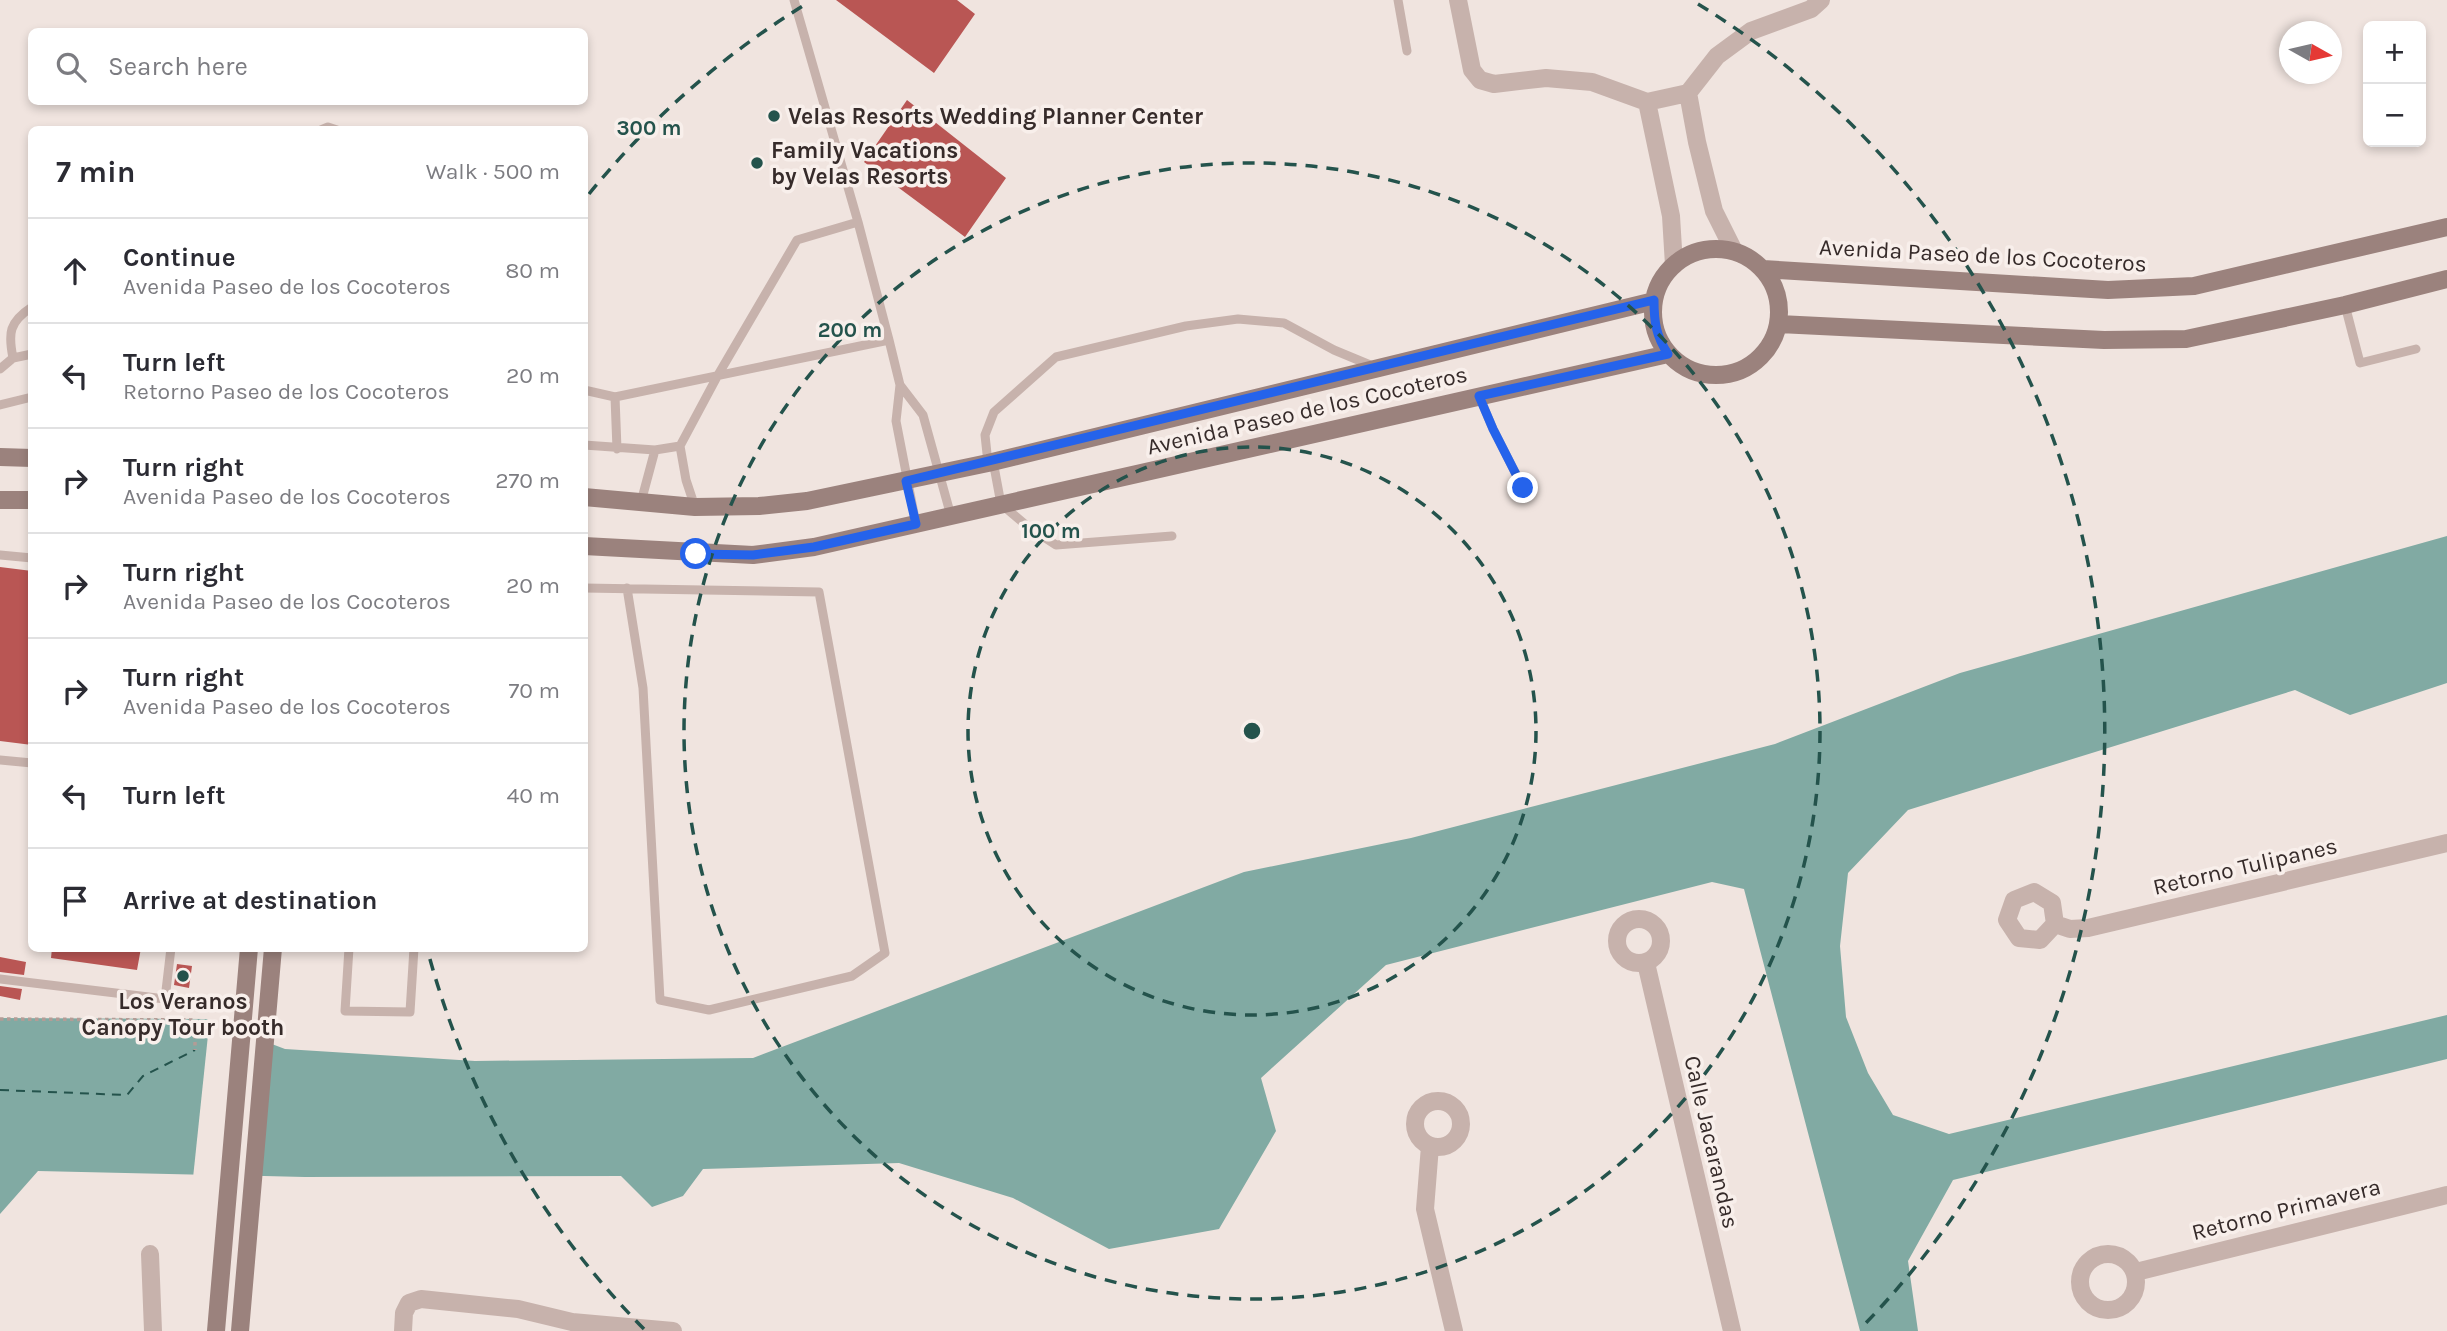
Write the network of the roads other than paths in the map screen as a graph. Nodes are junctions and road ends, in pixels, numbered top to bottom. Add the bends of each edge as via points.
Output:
1 (794, 0) edge
2 (1398, 0) edge
3 (1458, 0) edge
4 (1821, 0) edge
5 (1407, 51) dead end
6 (1688, 93) junction
7 (1647, 103) junction
8 (858, 222) junction
9 (2447, 227) edge
10 (1734, 251) junction
11 (1674, 265) junction
12 (1763, 269) junction
13 (2447, 279) edge
14 (1654, 300) junction
15 (2345, 305) junction
16 (28, 310) edge
17 (1779, 324) junction
18 (890, 340) junction
19 (2416, 349) dead end
20 (1668, 354) junction
21 (28, 355) edge
22 (13, 358) junction
23 (1376, 368) junction
24 (0, 369) edge
25 (718, 375) junction
26 (900, 385) junction
27 (588, 391) edge
28 (1479, 396) junction
29 (615, 397) junction
30 (28, 398) edge
31 (0, 405) edge
32 (588, 445) edge
33 (680, 446) junction
34 (617, 449) junction
35 (655, 450) junction
36 (0, 457) edge
37 (28, 458) edge
38 (990, 462) junction
39 (940, 473) junction
40 (906, 481) junction
41 (1523, 488) dead end
42 (588, 497) edge
43 (0, 500) edge
44 (28, 500) edge
45 (641, 502) junction
46 (1001, 504) junction
47 (695, 507) junction
48 (951, 516) junction
49 (916, 524) junction
50 (1171, 536) dead end
51 (588, 546) edge
52 (0, 555) edge
53 (28, 558) edge
54 (588, 588) edge
55 (627, 588) junction
56 (0, 760) edge
57 (28, 763) edge
58 (2447, 843) edge
59 (2055, 924) dead end
60 (171, 952) edge
61 (249, 952) edge
62 (273, 952) edge
63 (349, 952) edge
64 (414, 952) edge
65 (1646, 963) dead end
66 (0, 979) edge
67 (1430, 1146) dead end
68 (2447, 1195) edge
69 (150, 1255) dead end
70 (2136, 1272) dead end
71 (565, 1327) edge
72 (153, 1331) edge
73 (216, 1331) edge
74 (240, 1331) edge
75 (403, 1331) edge
76 (673, 1331) edge
77 (1454, 1331) edge
78 (1732, 1331) edge

1 - 8 lane
2 - 5 lane
3 - 7 street via 1472,70 1480,80 1494,84 1546,78 1592,82
4 - 6 street via 1811,9 1751,31 1717,56
6 - 7 street
6 - 10 street via 1714,211
7 - 11 street via 1671,216
8 - 18 lane
8 - 25 lane via 797,240
9 - 12 street, Avenida Paseo de los Cocoteros via 2194,286 2108,290
10 - 11 street via 1705,250
10 - 12 street, Avenida Paseo de los Cocoteros
11 - 14 street
12 - 17 street via 1774,285
13 - 15 street
14 - 20 street via 1658,339
14 - 23 street, Avenida Paseo de los Cocoteros
15 - 17 street via 2186,339 2104,340
15 - 19 lane via 2360,363
16 - 22 lane via 18,316 9,337
17 - 20 street via 1772,343 1742,371 1703,375
18 - 25 lane
18 - 26 lane
20 - 28 street, Avenida Paseo de los Cocoteros
21 - 22 lane
22 - 24 lane
23 - 38 street, Avenida Paseo de los Cocoteros
23 - 38 lane via 1284,323 1238,319 1081,350 1056,357 994,412 985,435
25 - 29 lane
25 - 33 lane
26 - 39 lane via 923,415
26 - 40 lane via 896,421
27 - 29 lane
28 - 41 lane
28 - 46 street, Avenida Paseo de los Cocoteros
29 - 34 lane
30 - 31 lane
32 - 34 lane
33 - 35 lane
33 - 47 lane
34 - 35 lane
35 - 45 lane
36 - 37 street
38 - 39 street, Avenida Paseo de los Cocoteros
38 - 46 lane
39 - 40 street, Avenida Paseo de los Cocoteros
39 - 48 lane
40 - 47 street, Avenida Paseo de los Cocoteros via 807,501
40 - 49 lane
42 - 45 street, Avenida Paseo de los Cocoteros
43 - 44 street
45 - 47 street, Avenida Paseo de los Cocoteros
46 - 48 street, Avenida Paseo de los Cocoteros
46 - 50 lane via 1056,545
48 - 49 street, Avenida Paseo de los Cocoteros
49 - 51 street, Avenida Paseo de los Cocoteros via 814,547 753,555
52 - 53 lane
54 - 55 lane
55 - 55 lane via 820,592 885,953 852,976 709,1010 660,1000 643,688
56 - 57 lane
58 - 59 street, Retorno Tulipanes via 2088,928
60 - 66 lane via 165,999
61 - 73 street
62 - 74 street
63 - 64 lane via 345,1011 410,1012
65 - 78 street, Calle Jacarandas
67 - 77 street via 1425,1209
68 - 70 street, Retorno Primavera
69 - 72 street
71 - 75 street via 518,1310 421,1299 409,1303
71 - 76 street

